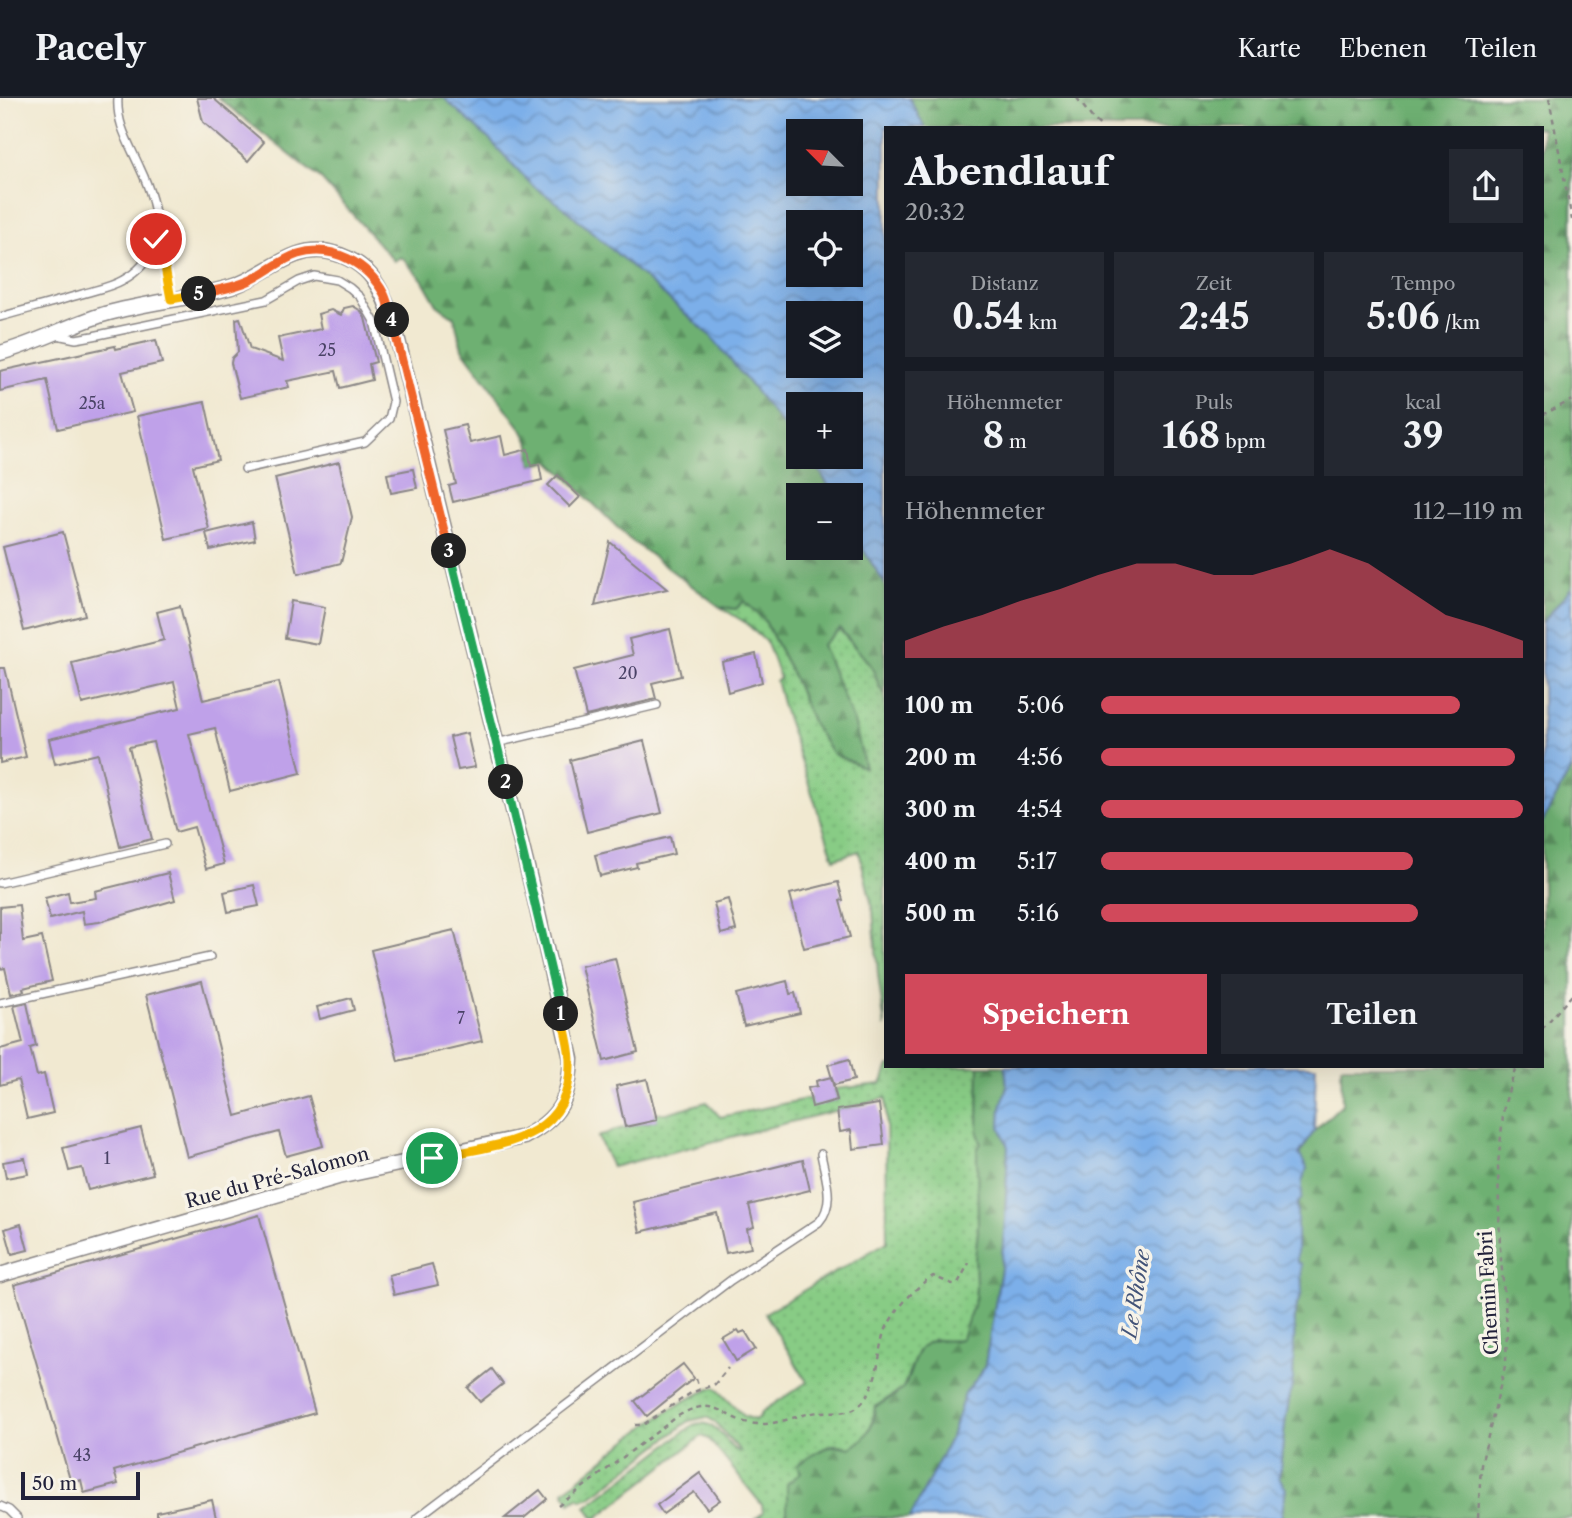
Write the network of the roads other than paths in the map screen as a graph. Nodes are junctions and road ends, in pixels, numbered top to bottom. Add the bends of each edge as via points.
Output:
1 (118, 98) edge
2 (156, 239) junction
3 (171, 299) junction
4 (0, 317) edge
5 (53, 334) junction
6 (0, 353) edge
7 (245, 469) dead end
8 (657, 705) dead end
9 (496, 743) junction
10 (165, 844) dead end
11 (0, 883) edge
12 (210, 957) dead end
13 (0, 1003) edge
14 (821, 1154) dead end
15 (0, 1275) edge
16 (0, 1506) edge
17 (17, 1518) edge
18 (417, 1518) edge

1 - 2 lane via 127,143 155,210
2 - 3 lane
2 - 4 lane via 142,264 122,280
3 - 5 street, Rue du Pré-Salomon via 107,314
3 - 9 street, Rue du Pré-Salomon via 248,282 285,259 317,250 348,258 374,278 385,296 394,328
5 - 6 street, Rue du Pré-Salomon
5 - 7 lane via 93,337 267,300 314,276 350,288 370,313 393,402 389,419 365,442
8 - 9 lane
9 - 15 street, Rue du Pré-Salomon via 570,1059 570,1082 550,1121 524,1137 338,1177
10 - 11 lane
12 - 13 lane
14 - 18 lane via 829,1200 820,1222 732,1280
16 - 17 lane

